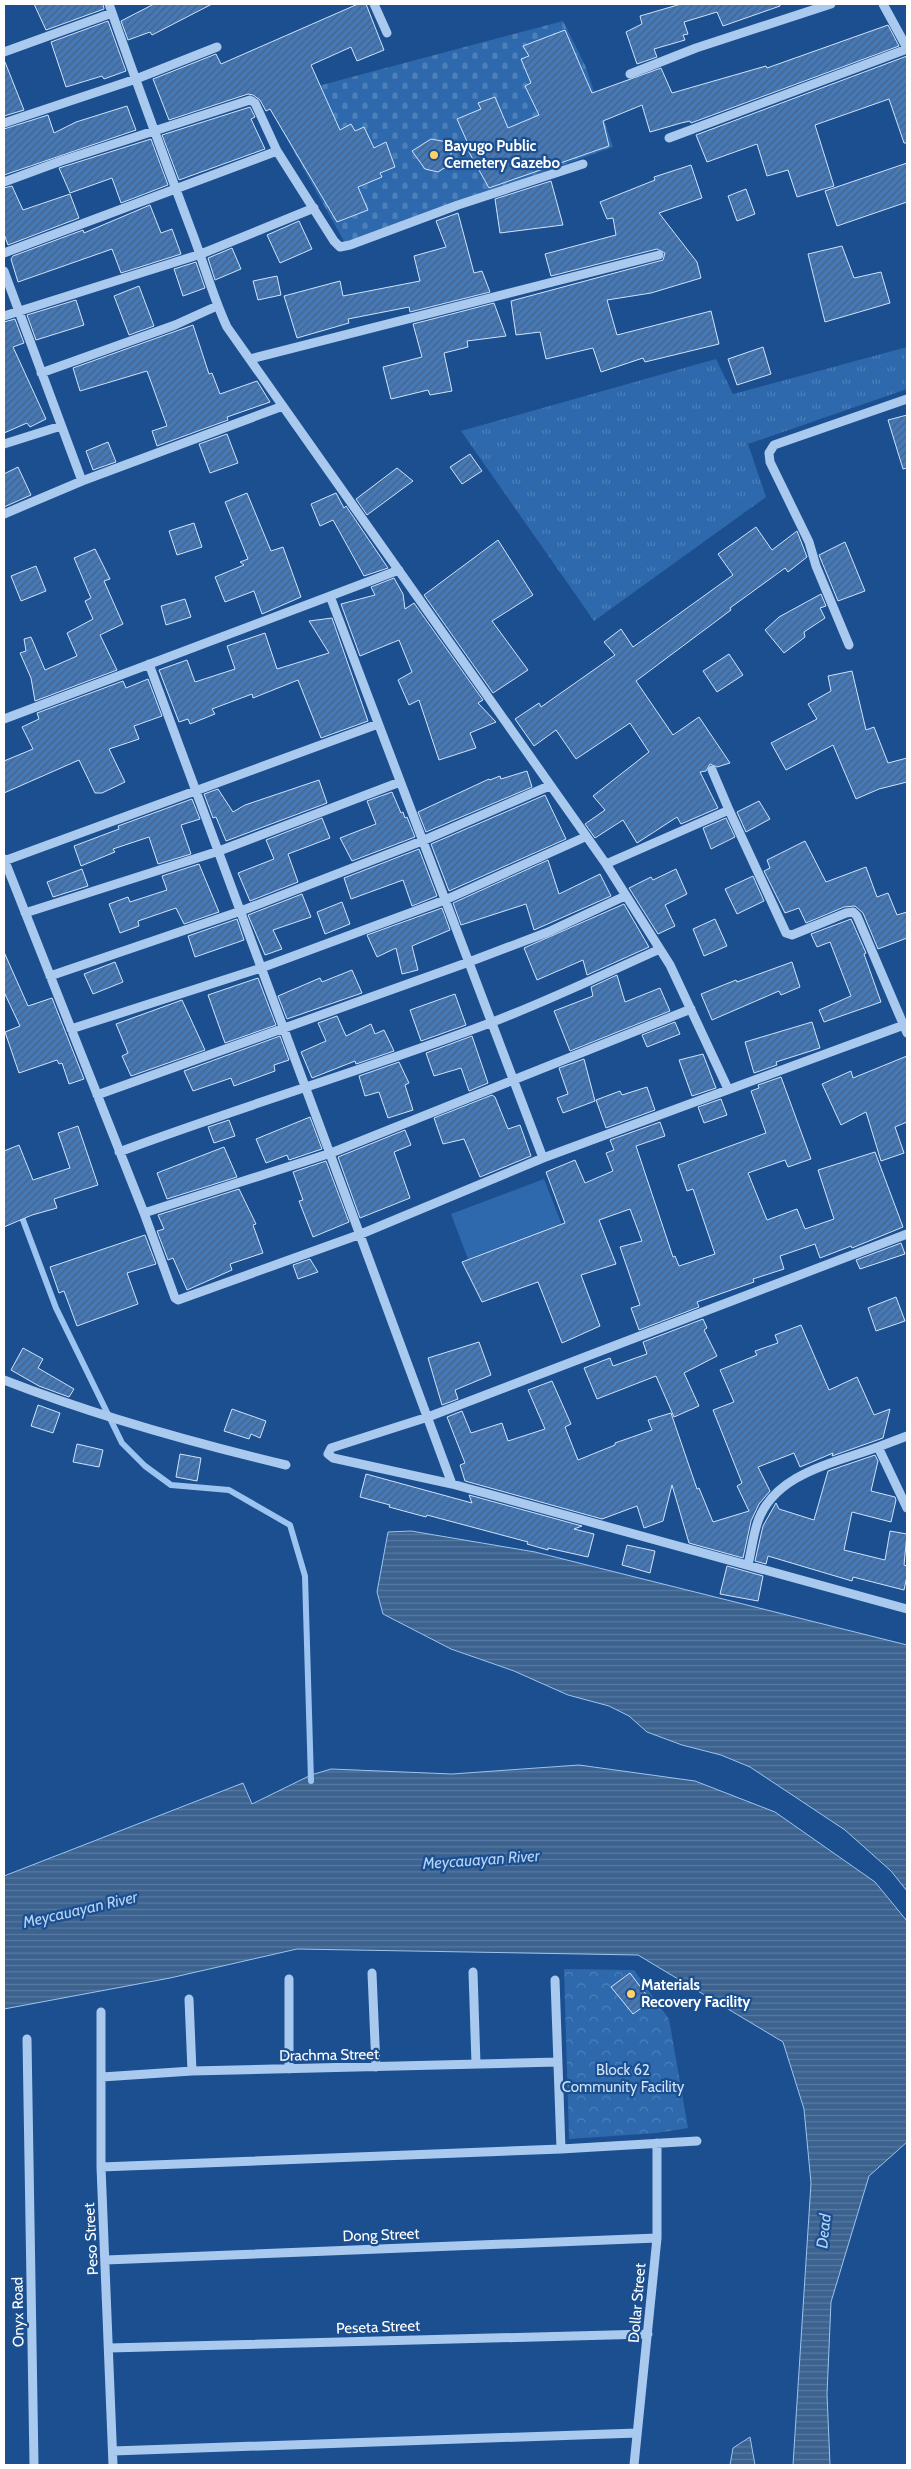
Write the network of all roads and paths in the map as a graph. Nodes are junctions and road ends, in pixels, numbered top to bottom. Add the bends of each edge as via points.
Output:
1 (374, 4) edge
2 (831, 4) edge
3 (883, 4) edge
4 (111, 8) edge
5 (387, 33) dead end
6 (217, 47) dead end
7 (907, 49) edge
8 (4, 52) edge
9 (630, 74) dead end
10 (136, 79) junction
11 (4, 123) edge
12 (154, 132) junction
13 (669, 138) dead end
14 (277, 151) junction
15 (583, 164) dead end
16 (4, 182) edge
17 (176, 189) junction
18 (314, 208) junction
19 (4, 253) edge
20 (201, 254) junction
21 (659, 255) dead end
22 (4, 271) edge
23 (217, 306) junction
24 (19, 311) junction
25 (4, 316) edge
26 (250, 359) junction
27 (41, 373) junction
28 (907, 399) edge
29 (283, 406) junction
30 (61, 426) junction
31 (4, 444) edge
32 (82, 481) junction
33 (4, 514) edge
34 (399, 570) junction
35 (330, 596) junction
36 (849, 645) dead end
37 (149, 664) junction
38 (4, 719) edge
39 (378, 724) junction
40 (712, 770) dead end
41 (400, 782) junction
42 (549, 786) junction
43 (197, 792) junction
44 (729, 810) junction
45 (585, 837) junction
46 (422, 841) junction
47 (219, 852) junction
48 (4, 860) edge
49 (606, 864) junction
50 (625, 896) junction
51 (445, 900) junction
52 (241, 911) junction
53 (25, 913) junction
54 (660, 949) junction
55 (469, 962) junction
56 (261, 968) junction
57 (50, 976) junction
58 (691, 1009) junction
59 (492, 1022) junction
60 (284, 1027) junction
61 (71, 1029) junction
62 (906, 1029) edge
63 (514, 1080) junction
64 (307, 1089) junction
65 (728, 1089) junction
66 (97, 1096) junction
67 (119, 1152) junction
68 (331, 1153) junction
69 (543, 1158) junction
70 (144, 1213) junction
71 (361, 1234) junction
72 (907, 1234) edge
73 (4, 1380) edge
74 (428, 1417) junction
75 (907, 1436) edge
76 (878, 1447) junction
77 (286, 1465) dead end
78 (452, 1484) junction
79 (907, 1508) edge
80 (748, 1565) junction
81 (907, 1609) edge
82 (473, 1972) dead end
83 (372, 1973) dead end
84 (289, 1979) dead end
85 (555, 1980) dead end
86 (189, 1999) dead end
87 (100, 2012) dead end
88 (27, 2039) dead end
89 (558, 2062) junction
90 (476, 2064) junction
91 (376, 2067) junction
92 (289, 2069) junction
93 (192, 2071) junction
94 (102, 2077) junction
95 (697, 2141) dead end
96 (657, 2143) junction
97 (561, 2149) junction
98 (101, 2167) junction
99 (657, 2238) junction
100 (106, 2260) junction
101 (648, 2334) junction
102 (109, 2348) junction
103 (637, 2433) junction
104 (112, 2451) junction
105 (34, 2465) edge
106 (113, 2465) edge
107 (634, 2465) edge

1 - 5 street
2 - 9 street via 696,48
3 - 7 street
4 - 8 street
4 - 10 street
6 - 10 street
7 - 13 street
10 - 11 street
10 - 12 street
12 - 14 street via 250,100 255,103
12 - 16 street
12 - 17 street
14 - 17 street
14 - 18 street
15 - 18 street via 458,205 350,246 340,246 334,241
17 - 19 street
17 - 20 street
18 - 20 street
20 - 23 street
20 - 24 street
21 - 26 street
22 - 24 street
23 - 26 street via 227,327
23 - 27 street via 176,325
24 - 25 street
24 - 27 street
26 - 29 street
27 - 30 street
28 - 36 street via 774,445 768,453 809,542
29 - 32 street
29 - 34 street
30 - 31 street
30 - 32 street
32 - 33 street
34 - 35 street
34 - 42 street
35 - 37 street
35 - 39 street
37 - 38 street
37 - 43 street
39 - 41 street
39 - 43 street
40 - 44 street
41 - 46 street
41 - 47 street
42 - 45 street
42 - 46 street
43 - 47 street
43 - 48 street
44 - 49 street
44 - 62 street via 786,933 792,935 852,912 857,916
45 - 49 street
45 - 51 street
46 - 51 street
46 - 52 street
47 - 52 street
47 - 53 street
48 - 53 street
49 - 50 street
50 - 54 street
50 - 55 street via 548,932
51 - 55 street
51 - 56 street
52 - 56 street
52 - 57 street
53 - 57 street
54 - 58 street
54 - 59 street
55 - 59 street
55 - 60 street
56 - 60 street
56 - 61 street
57 - 61 street
58 - 63 street
58 - 65 street
59 - 63 street
59 - 64 street
60 - 64 street
60 - 66 street
61 - 66 street
62 - 65 street
63 - 68 street
63 - 69 street
64 - 67 street via 208,1119
64 - 68 street
65 - 69 street
66 - 67 street
67 - 70 street
68 - 70 street
68 - 71 street
69 - 71 street
70 - 71 street via 178,1300
71 - 74 street
72 - 74 street
73 - 77 street via 73,1407 180,1439
74 - 78 street
74 - 78 street via 332,1448 328,1454 333,1458
75 - 76 street
76 - 79 street
76 - 80 street via 803,1474 784,1485 767,1504 757,1523
78 - 80 street
80 - 81 street
82 - 90 street
83 - 91 street
84 - 92 street
85 - 89 street
86 - 93 street
87 - 94 street, Peso Street
88 - 105 street, Onyx Road
89 - 90 street, Drachma Street
89 - 97 street
90 - 91 street, Drachma Street
91 - 92 street, Drachma Street
92 - 93 street, Drachma Street
93 - 94 street, Drachma Street
94 - 98 street, Peso Street
95 - 96 street
96 - 97 street
96 - 99 street, Dollar Street
97 - 98 street
98 - 100 street, Peso Street
99 - 100 street, Dong Street
99 - 101 street, Dollar Street
100 - 102 street, Peso Street
101 - 102 street, Peseta Street
101 - 103 street, Dollar Street
102 - 104 street, Peso Street
103 - 104 street
103 - 107 street, Dollar Street
104 - 106 street, Peso Street

